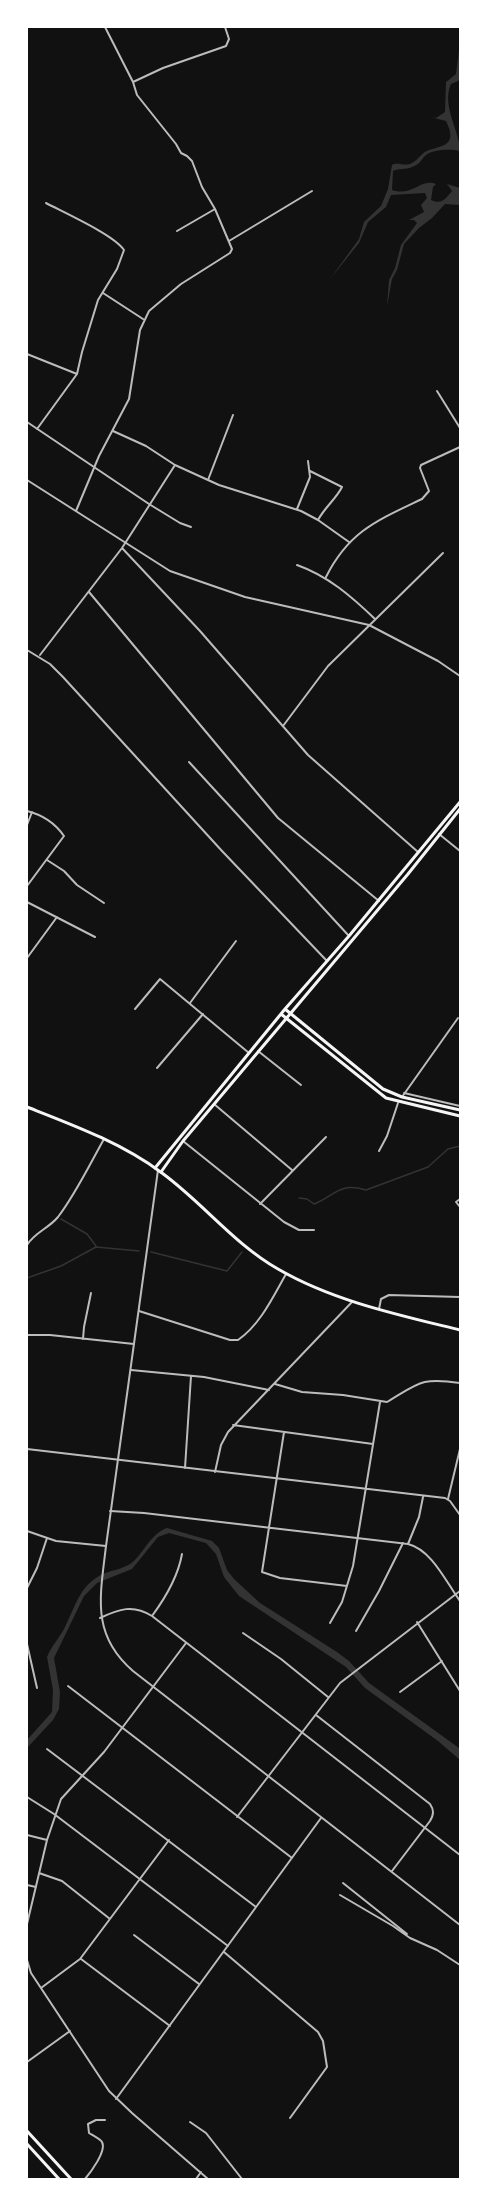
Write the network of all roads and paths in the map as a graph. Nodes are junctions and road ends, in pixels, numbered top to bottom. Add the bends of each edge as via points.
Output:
1 (105, 27) edge
2 (225, 27) edge
3 (133, 82) junction
4 (312, 191) dead end
5 (46, 203) dead end
6 (214, 209) junction
7 (177, 231) dead end
8 (229, 241) junction
9 (103, 293) junction
10 (144, 319) junction
11 (27, 354) edge
12 (77, 374) junction
13 (437, 391) dead end
14 (233, 415) dead end
15 (27, 422) edge
16 (460, 428) edge
17 (37, 429) junction
18 (113, 432) junction
19 (460, 447) edge
20 (308, 461) dead end
21 (175, 465) junction
22 (94, 468) junction
23 (310, 471) junction
24 (27, 480) edge
25 (208, 480) junction
26 (149, 504) junction
27 (297, 509) junction
28 (75, 511) junction
29 (318, 520) junction
30 (191, 526) dead end
31 (125, 542) junction
32 (349, 542) junction
33 (122, 548) junction
34 (443, 553) dead end
35 (297, 565) dead end
36 (326, 577) junction
37 (89, 592) junction
38 (375, 619) junction
39 (369, 625) junction
40 (27, 650) edge
41 (39, 656) junction
42 (460, 676) edge
43 (283, 726) junction
44 (189, 762) dead end
45 (460, 802) edge
46 (460, 809) edge
47 (27, 811) edge
48 (32, 812) junction
49 (27, 825) edge
50 (440, 834) junction
51 (460, 851) edge
52 (418, 852) junction
53 (47, 860) junction
54 (27, 886) edge
55 (379, 901) junction
56 (27, 902) edge
57 (104, 903) dead end
58 (57, 917) junction
59 (349, 936) junction
60 (95, 937) dead end
61 (236, 941) dead end
62 (27, 958) edge
63 (327, 961) junction
64 (190, 1004) junction
65 (135, 1009) dead end
66 (285, 1009) junction
67 (291, 1013) junction
68 (203, 1014) junction
69 (281, 1014) junction
70 (286, 1018) junction
71 (458, 1018) dead end
72 (258, 1051) junction
73 (249, 1053) junction
74 (157, 1068) dead end
75 (301, 1084) dead end
76 (404, 1093) junction
77 (402, 1097) junction
78 (398, 1102) junction
79 (214, 1104) junction
80 (27, 1107) edge
81 (460, 1108) edge
82 (460, 1116) edge
83 (326, 1137) dead end
84 (104, 1139) junction
85 (183, 1141) junction
86 (379, 1151) dead end
87 (158, 1170) junction
88 (292, 1170) junction
89 (460, 1199) edge
90 (260, 1204) junction
91 (460, 1207) edge
92 (314, 1230) dead end
93 (27, 1245) edge
94 (286, 1273) junction
95 (91, 1293) dead end
96 (460, 1297) edge
97 (352, 1302) junction
98 (379, 1310) junction
99 (139, 1311) junction
100 (460, 1330) edge
101 (27, 1335) edge
102 (83, 1339) junction
103 (134, 1344) junction
104 (131, 1370) junction
105 (191, 1376) junction
106 (460, 1383) edge
107 (275, 1384) junction
108 (269, 1390) junction
109 (380, 1402) junction
110 (233, 1425) junction
111 (284, 1432) junction
112 (373, 1444) junction
113 (27, 1449) edge
114 (460, 1449) edge
115 (119, 1461) junction
116 (185, 1468) junction
117 (215, 1472) junction
118 (276, 1479) junction
119 (366, 1490) junction
120 (423, 1497) junction
121 (448, 1499) junction
122 (110, 1511) junction
123 (460, 1515) edge
124 (269, 1527) junction
125 (27, 1531) edge
126 (47, 1538) junction
127 (359, 1538) junction
128 (403, 1543) junction
129 (408, 1544) junction
130 (106, 1546) junction
131 (182, 1554) dead end
132 (347, 1586) junction
133 (27, 1588) edge
134 (460, 1591) edge
135 (455, 1594) junction
136 (460, 1601) edge
137 (152, 1616) junction
138 (100, 1618) junction
139 (417, 1622) junction
140 (330, 1623) dead end
141 (356, 1631) dead end
142 (243, 1633) dead end
143 (186, 1643) junction
144 (27, 1644) edge
145 (442, 1661) junction
146 (68, 1686) dead end
147 (153, 1687) junction
148 (37, 1688) dead end
149 (460, 1691) edge
150 (400, 1692) dead end
151 (328, 1697) junction
152 (316, 1714) junction
153 (122, 1728) junction
154 (301, 1733) junction
155 (47, 1749) dead end
156 (269, 1775) junction
157 (83, 1776) junction
158 (27, 1797) edge
159 (54, 1814) junction
160 (237, 1817) junction
161 (322, 1817) junction
162 (425, 1828) junction
163 (27, 1835) edge
164 (47, 1840) junction
165 (169, 1840) junction
166 (460, 1855) edge
167 (292, 1858) junction
168 (392, 1871) junction
169 (39, 1873) junction
170 (140, 1879) junction
171 (344, 1883) dead end
172 (27, 1885) edge
173 (36, 1887) junction
174 (340, 1894) dead end
175 (256, 1907) junction
176 (110, 1919) junction
177 (27, 1924) edge
178 (460, 1925) edge
179 (134, 1935) dead end
180 (417, 1942) junction
181 (228, 1946) junction
182 (224, 1952) junction
183 (80, 1959) junction
184 (27, 1960) edge
185 (460, 1965) edge
186 (200, 1984) junction
187 (41, 1989) junction
188 (170, 2026) junction
189 (70, 2031) junction
190 (27, 2062) edge
191 (116, 2099) junction
192 (290, 2118) dead end
193 (105, 2120) dead end
194 (190, 2122) dead end
195 (27, 2131) edge
196 (27, 2144) edge
197 (201, 2172) junction
198 (59, 2179) edge
199 (71, 2179) edge
200 (85, 2179) edge
201 (196, 2179) edge
202 (208, 2179) edge
203 (242, 2179) edge

1 - 3 street
2 - 3 street via 229,39 226,46
3 - 6 street via 147,110 192,161
4 - 8 street
5 - 9 street via 124,248
6 - 7 street
6 - 8 street
8 - 10 street via 232,252 162,298
9 - 10 street
9 - 12 street via 94,311
10 - 18 street via 129,399
11 - 12 street
12 - 17 street
13 - 16 street
14 - 25 street
15 - 17 street
17 - 22 street
18 - 21 street via 146,446
18 - 22 street
19 - 32 street via 421,465 429,491 422,499 381,518
20 - 23 street
21 - 25 street
21 - 26 street
22 - 26 street
22 - 28 street
23 - 27 street
23 - 29 street via 342,487
24 - 28 street
25 - 27 street
26 - 30 street
26 - 31 street
27 - 29 street
28 - 31 street
29 - 32 street
31 - 33 street
31 - 39 street via 170,571 208,585
32 - 36 street
33 - 37 street
33 - 43 street
34 - 38 street
35 - 36 street
36 - 38 street
37 - 41 street
37 - 55 street via 278,818
38 - 39 street
39 - 42 street
39 - 43 street via 328,666
40 - 41 street
41 - 63 street via 63,677
43 - 52 street via 322,768
44 - 59 street
45 - 52 main road
46 - 50 main road
47 - 48 street
48 - 49 street
48 - 53 street via 52,822 64,835
50 - 51 street
50 - 67 main road
52 - 55 main road
53 - 54 street
53 - 57 street
55 - 59 main road
56 - 58 street
58 - 60 street
58 - 62 street
59 - 63 main road
61 - 64 street
63 - 66 main road
64 - 65 street via 160,979
64 - 68 street
66 - 67 main road
66 - 69 main road
67 - 70 main road
67 - 77 main road via 375,1083
68 - 73 street
68 - 74 street
69 - 70 main road
69 - 73 main road
70 - 72 main road
70 - 78 main road via 372,1089
71 - 76 street
72 - 75 street
72 - 79 main road
73 - 87 main road
76 - 77 street
76 - 81 street
77 - 81 main road
78 - 82 main road
78 - 86 street
79 - 85 main road
79 - 88 street
80 - 84 main road
83 - 88 street
84 - 87 main road
84 - 93 street via 59,1216 45,1230 33,1235
85 - 87 main road
85 - 90 street
87 - 94 main road via 245,1246
87 - 99 street
88 - 90 street
89 - 91 street via 456,1202
90 - 92 street via 299,1230
94 - 97 main road
94 - 99 street via 249,1331 238,1340
95 - 102 street
96 - 98 street via 386,1296 381,1299
97 - 98 main road
97 - 107 street
98 - 100 main road
99 - 103 street
101 - 102 street
102 - 103 street
103 - 104 street
104 - 105 street
104 - 115 street
105 - 108 street
105 - 116 street
106 - 109 street via 429,1380
107 - 108 street
107 - 109 street via 302,1392
108 - 110 street
109 - 112 street
110 - 111 street
110 - 117 street via 221,1444
111 - 112 street
111 - 118 street
112 - 119 street
113 - 115 street
114 - 121 street
115 - 116 street
115 - 122 street
116 - 117 street
117 - 118 street
118 - 119 street
118 - 124 street
119 - 120 street
119 - 127 street
120 - 121 street
120 - 129 street
121 - 123 street
122 - 124 street
122 - 130 street
124 - 127 street
124 - 132 street via 262,1572
125 - 126 street
126 - 130 street
126 - 133 street
127 - 128 street
127 - 132 street
128 - 129 street
128 - 141 street
129 - 135 street via 430,1559
130 - 138 street
131 - 137 street via 170,1589
132 - 140 street
134 - 135 street
135 - 136 street
135 - 139 street
137 - 138 street via 123,1608
137 - 143 street
138 - 147 street via 116,1654
139 - 145 street
139 - 151 street
142 - 151 street
143 - 147 street
143 - 154 street
144 - 148 street
145 - 149 street
145 - 150 street
146 - 153 street
147 - 153 street
147 - 156 street
151 - 152 street
152 - 154 street
152 - 162 street via 430,1804 434,1812
153 - 157 street
153 - 160 street
154 - 156 street
154 - 162 street
155 - 157 street
156 - 160 street
156 - 161 street
157 - 159 street via 61,1799
157 - 165 street
158 - 159 street
159 - 164 street
159 - 170 street
160 - 167 street
161 - 167 street
161 - 168 street
162 - 166 street
162 - 168 street
163 - 164 street
164 - 169 street
165 - 170 street
165 - 175 street
167 - 175 street
168 - 178 street
169 - 173 street
169 - 176 street via 62,1881
170 - 176 street
170 - 181 street
171 - 180 street
172 - 173 street
173 - 177 street
174 - 180 street
175 - 181 street
176 - 183 street
179 - 186 street
180 - 185 street
181 - 182 street
182 - 186 street
182 - 192 street via 321,2036 327,2067
183 - 187 street
183 - 188 street
184 - 187 street
186 - 188 street
187 - 189 street
188 - 191 street
189 - 190 street
189 - 191 street
191 - 197 street
193 - 200 street via 88,2124 89,2133 103,2147
194 - 203 street via 206,2133
195 - 199 main road
196 - 198 main road
197 - 201 street
197 - 202 street

